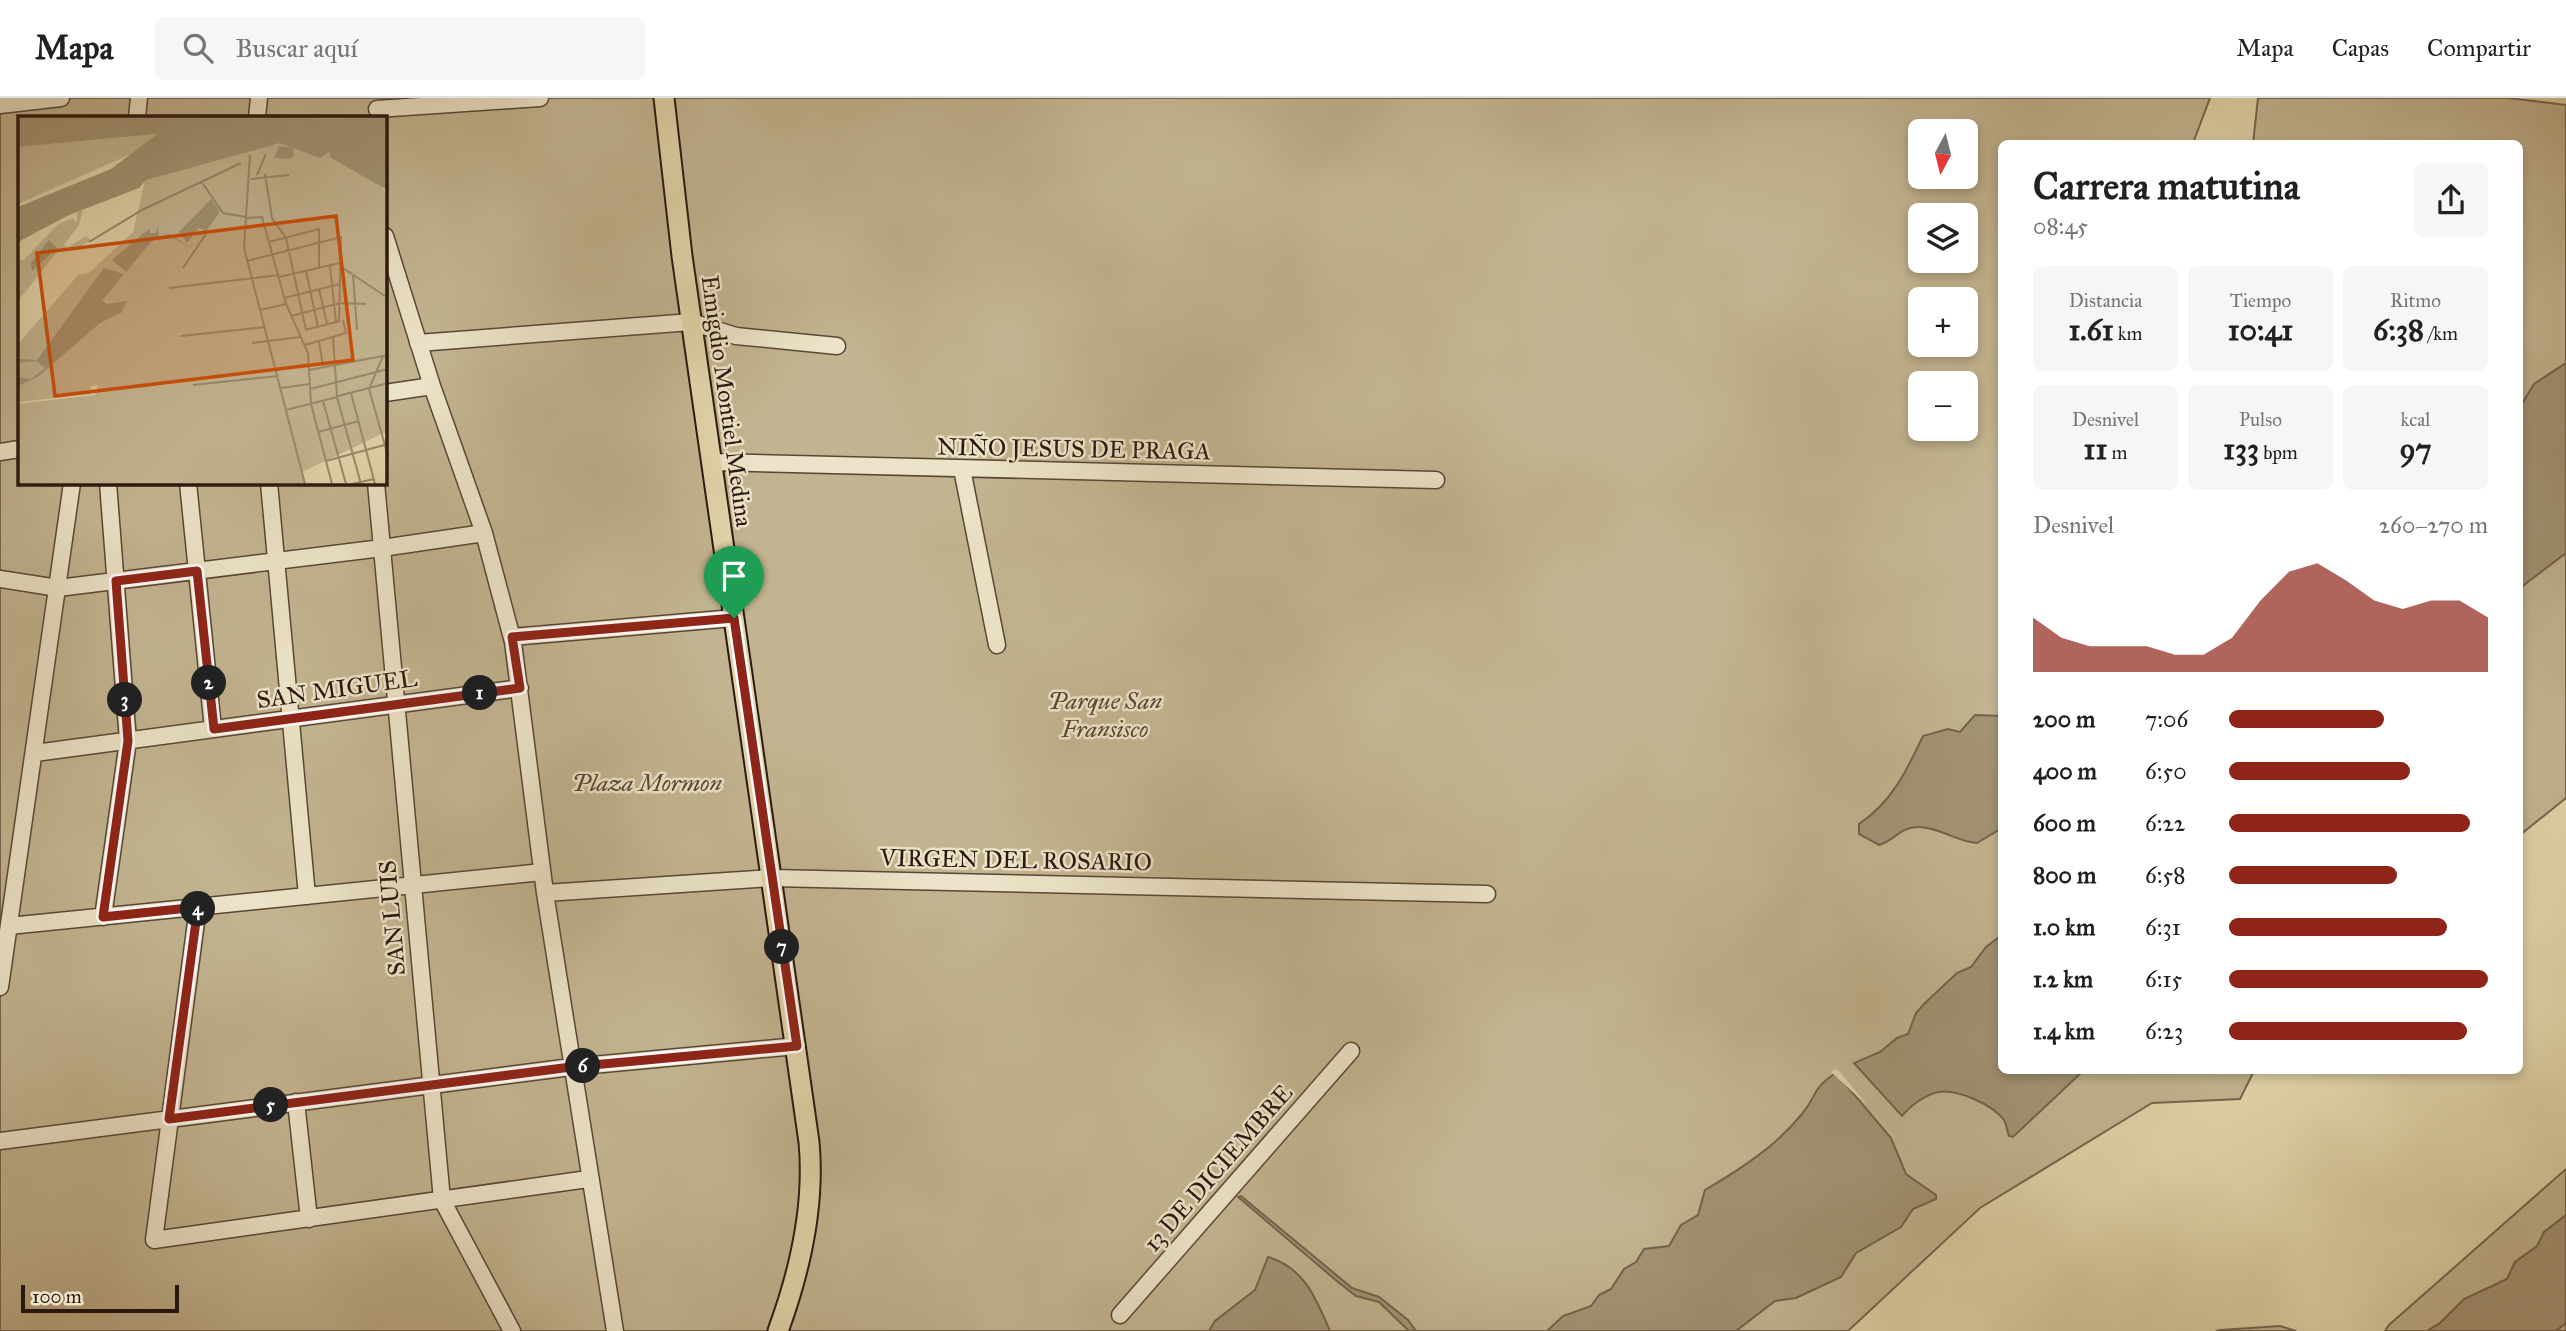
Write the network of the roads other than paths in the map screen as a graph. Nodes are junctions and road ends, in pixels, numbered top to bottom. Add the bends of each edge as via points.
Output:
1 (61, 98) edge
2 (139, 98) edge
3 (259, 98) edge
4 (540, 98) edge
5 (664, 98) edge
6 (0, 105) edge
7 (378, 108) edge
8 (137, 116) edge
9 (257, 116) edge
10 (387, 250) edge
11 (390, 272) edge
12 (691, 322) junction
13 (418, 343) junction
14 (837, 346) dead end
15 (432, 386) junction
16 (387, 393) edge
17 (18, 449) edge
18 (0, 452) edge
19 (711, 462) junction
20 (962, 468) junction
21 (1436, 480) dead end
22 (72, 485) edge
23 (108, 485) edge
24 (188, 485) edge
25 (269, 485) edge
26 (376, 485) edge
27 (484, 533) junction
28 (382, 548) junction
29 (276, 561) junction
30 (197, 571) junction
31 (0, 579) edge
32 (116, 581) junction
33 (58, 588) junction
34 (734, 618) junction
35 (512, 637) junction
36 (997, 645) dead end
37 (520, 688) junction
38 (395, 704) junction
39 (291, 719) junction
40 (214, 729) junction
41 (128, 741) junction
42 (35, 753) junction
43 (542, 872) junction
44 (772, 878) junction
45 (412, 885) junction
46 (545, 893) junction
47 (1487, 894) dead end
48 (307, 896) junction
49 (6, 901) edge
50 (198, 907) junction
51 (103, 917) junction
52 (9, 926) junction
53 (0, 987) edge
54 (797, 1046) junction
55 (1351, 1051) dead end
56 (571, 1067) junction
57 (429, 1084) junction
58 (296, 1102) junction
59 (169, 1119) junction
60 (0, 1142) edge
61 (588, 1179) junction
62 (442, 1200) junction
63 (309, 1219) junction
64 (1121, 1315) dead end
65 (512, 1331) edge
66 (615, 1331) edge
67 (778, 1331) edge

1 - 6 street
2 - 8 street
3 - 9 street
4 - 7 street
5 - 12 main road, Emigdio Montiel Medina
10 - 11 street
11 - 13 street
12 - 13 street
12 - 14 street via 736,336
12 - 19 main road, Emigdio Montiel Medina
13 - 15 street
15 - 16 street
15 - 27 street
17 - 18 street
19 - 20 street, NIÑO JESUS DE PRAGA
19 - 34 main road, Emigdio Montiel Medina
20 - 21 street, NIÑO JESUS DE PRAGA
20 - 36 street
22 - 33 street
23 - 32 street
24 - 30 street
25 - 29 street
26 - 28 street, SAN LUIS
27 - 28 street
27 - 35 street
28 - 29 street
28 - 38 street, SAN LUIS
29 - 30 street
29 - 39 street
30 - 32 street
30 - 40 street
31 - 33 street
32 - 33 street
32 - 41 street
33 - 42 street
34 - 35 street
34 - 44 main road, Emigdio Montiel Medina
35 - 37 street
37 - 38 street, SAN MIGUEL
37 - 43 street
38 - 39 street, SAN MIGUEL
38 - 45 street, SAN LUIS
39 - 40 street, SAN MIGUEL
39 - 48 street
40 - 41 street, SAN MIGUEL
41 - 42 street, SAN MIGUEL
41 - 51 street
42 - 49 street
43 - 45 street
43 - 46 street
44 - 46 street, VIRGEN DEL ROSARIO
44 - 47 street, VIRGEN DEL ROSARIO
44 - 54 main road, Emigdio Montiel Medina
45 - 48 street
45 - 57 street, SAN LUIS
46 - 56 street
48 - 50 street
49 - 52 street
50 - 51 street
50 - 59 street
51 - 52 street
52 - 53 street
54 - 56 street
54 - 67 main road, Emigdio Montiel Medina via 810,1180 798,1270
55 - 64 street, 13 DE DICIEMBRE
56 - 57 street
56 - 61 street
57 - 58 street
57 - 62 street, SAN LUIS
58 - 59 street
58 - 63 street
59 - 60 street
59 - 63 street via 154,1240
61 - 62 street
61 - 66 street
62 - 63 street
62 - 65 street, SAN LUIS

